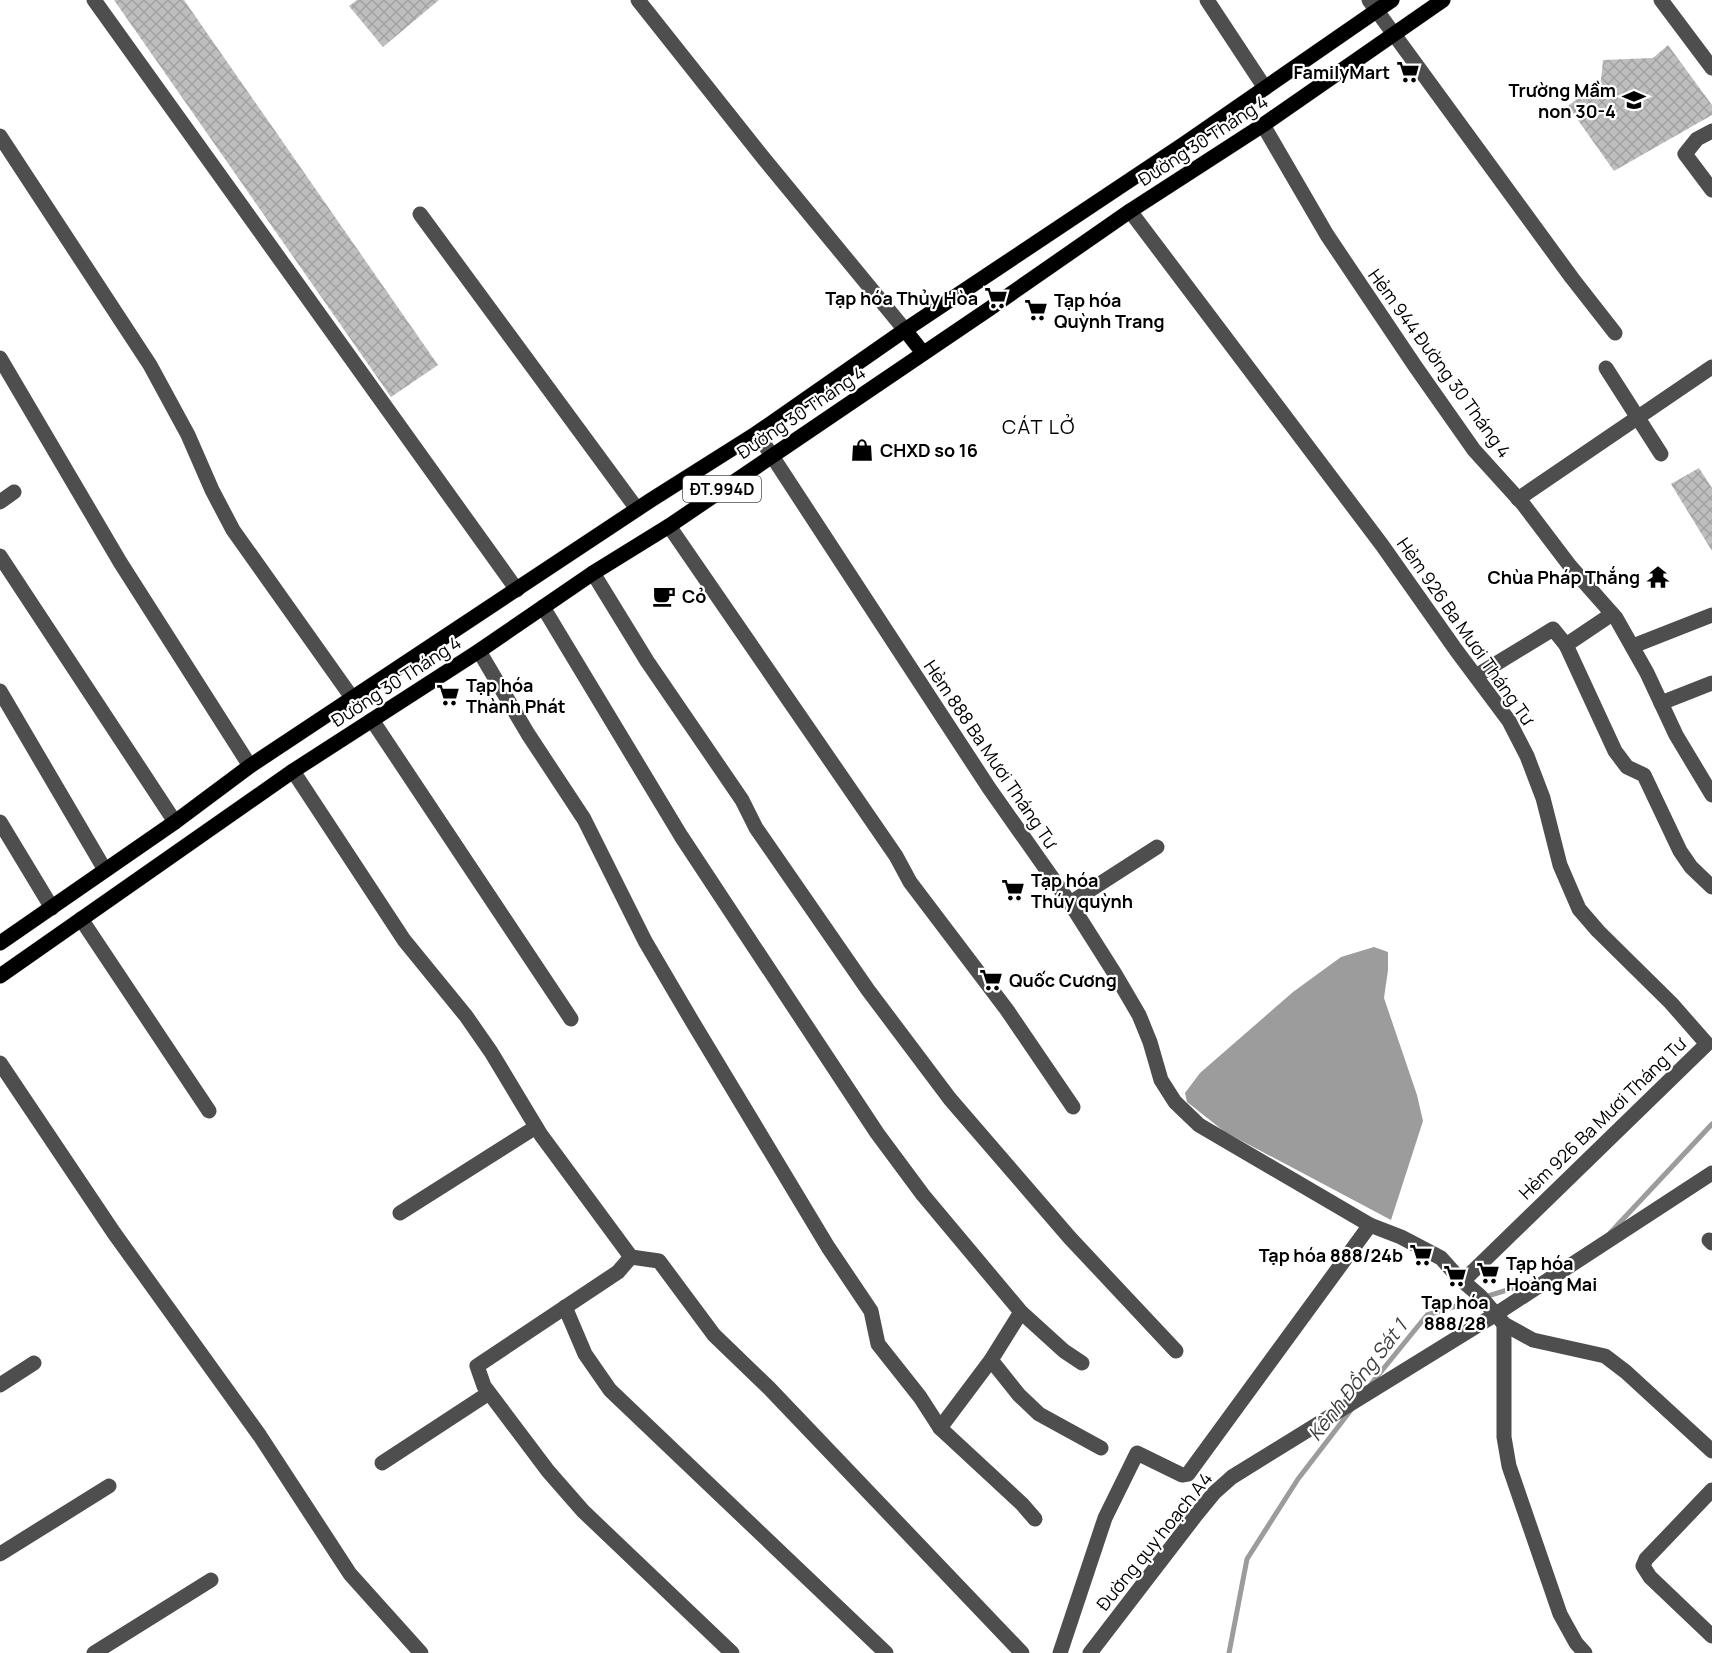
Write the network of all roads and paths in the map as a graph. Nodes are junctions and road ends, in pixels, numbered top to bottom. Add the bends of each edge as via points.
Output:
1 (94, 0) edge
2 (1207, 0) edge
3 (1392, 0) edge
4 (1443, 0) edge
5 (1661, 0) edge
6 (645, 2) edge
7 (1372, 5) edge
8 (1393, 34) junction
9 (1712, 68) edge
10 (1265, 88) junction
11 (1263, 125) junction
12 (1712, 130) edge
13 (0, 136) edge
14 (1712, 190) edge
15 (1130, 211) junction
16 (420, 214) dead end
17 (905, 330) junction
18 (1615, 333) dead end
19 (923, 353) junction
20 (0, 358) edge
21 (1712, 367) edge
22 (1606, 368) dead end
23 (1637, 418) junction
24 (757, 433) junction
25 (1661, 454) dead end
26 (771, 455) junction
27 (14, 492) dead end
28 (1518, 499) junction
29 (0, 502) edge
30 (637, 509) junction
31 (669, 526) junction
32 (0, 556) edge
33 (592, 573) junction
34 (517, 590) junction
35 (543, 607) junction
36 (1612, 614) junction
37 (1712, 615) edge
38 (1566, 645) junction
39 (1633, 646) junction
40 (479, 651) junction
41 (1476, 676) junction
42 (1712, 683) edge
43 (0, 691) edge
44 (353, 699) junction
45 (1661, 702) junction
46 (372, 720) junction
47 (250, 766) junction
48 (293, 771) junction
49 (1711, 794) edge
50 (0, 822) edge
51 (175, 822) junction
52 (1157, 847) dead end
53 (105, 870) junction
54 (1712, 887) edge
55 (1070, 903) junction
56 (52, 908) junction
57 (81, 920) junction
58 (0, 943) edge
59 (0, 976) edge
60 (571, 1020) dead end
61 (1709, 1047) edge
62 (0, 1063) edge
63 (1073, 1107) dead end
64 (209, 1110) dead end
65 (536, 1127) junction
66 (1712, 1173) edge
67 (400, 1213) dead end
68 (1370, 1225) junction
69 (632, 1257) junction
70 (1463, 1281) junction
71 (565, 1307) junction
72 (1021, 1312) junction
73 (1500, 1319) junction
74 (1176, 1352) dead end
75 (991, 1360) junction
76 (34, 1363) dead end
77 (1082, 1364) dead end
78 (0, 1384) edge
79 (489, 1393) junction
80 (940, 1428) junction
81 (1101, 1448) dead end
82 (1712, 1451) edge
83 (382, 1463) dead end
84 (109, 1486) dead end
85 (1712, 1490) edge
86 (1035, 1519) dead end
87 (0, 1554) edge
88 (211, 1580) dead end
89 (1712, 1636) edge
90 (94, 1653) edge
91 (421, 1653) edge
92 (732, 1653) edge
93 (886, 1653) edge
94 (1022, 1653) edge
95 (1060, 1653) edge
96 (1090, 1653) edge
97 (1585, 1653) edge

1 - 34 street
2 - 10 street
3 - 7 main road, Đường 30 Tháng 4 / ĐT.994D
4 - 8 main road, Đường 30 Tháng 4 / ĐT.994D
5 - 9 street
6 - 17 street via 765,160
7 - 8 street
7 - 10 main road, Đường 30 Tháng 4 / ĐT.994D via 1352,29
8 - 11 main road, Đường 30 Tháng 4 / ĐT.994D
8 - 18 street
10 - 17 main road, Đường 30 Tháng 4 / ĐT.994D
11 - 15 main road, Đường 30 Tháng 4 / ĐT.994D
11 - 28 street, Hẻm 944 Đường 30 Tháng 4 via 1327,235 1409,358 1473,450
12 - 14 street via 1697,139 1685,154
13 - 44 street via 150,365 233,530
15 - 19 main road, Đường 30 Tháng 4 / ĐT.994D
15 - 41 street, Hẻm 926 Ba Mươi Tháng Tư
16 - 30 street
17 - 19 main road
17 - 24 main road, Đường 30 Tháng 4 / ĐT.994D
19 - 26 main road, Đường 30 Tháng 4 / ĐT.994D
20 - 47 street via 120,562
21 - 23 street
22 - 23 street
23 - 25 street
23 - 28 street
24 - 26 street, Hẻm 888 Ba Mươi Tháng Tư
24 - 30 main road, Đường 30 Tháng 4 / ĐT.994D
26 - 31 main road, Đường 30 Tháng 4 / ĐT.994D
26 - 55 street, Hẻm 888 Ba Mươi Tháng Tư via 989,788
27 - 29 street
28 - 36 street, Hẻm 944 Đường 30 Tháng 4
30 - 34 main road, Đường 30 Tháng 4 / ĐT.994D
31 - 33 main road, Đường 30 Tháng 4 / ĐT.994D
31 - 63 street via 910,882
32 - 51 street
33 - 35 main road, Đường 30 Tháng 4 / ĐT.994D
33 - 74 street via 742,800 756,828 868,990 950,1099 1070,1238
34 - 44 main road, Đường 30 Tháng 4 / ĐT.994D
35 - 40 main road, Đường 30 Tháng 4 / ĐT.994D
35 - 72 street via 681,836 857,1104 923,1195
36 - 38 street
36 - 39 street, Hẻm 944 Đường 30 Tháng 4
37 - 39 street
38 - 41 street via 1553,629
38 - 54 street via 1615,752 1627,766 1644,775 1680,851
39 - 45 street, Hẻm 944 Đường 30 Tháng 4
40 - 46 main road, Đường 30 Tháng 4 / ĐT.994D
40 - 80 street via 584,819 645,941 709,1050 871,1311 878,1344
41 - 61 street, Hẻm 926 Ba Mươi Tháng Tư via 1509,721 1527,756 1560,865 1579,909
42 - 45 street
43 - 53 street
44 - 46 main road
44 - 47 main road, Đường 30 Tháng 4 / ĐT.994D
45 - 49 street, Hẻm 944 Đường 30 Tháng 4
46 - 48 main road, Đường 30 Tháng 4 / ĐT.994D
46 - 60 street
47 - 51 main road, Đường 30 Tháng 4 / ĐT.994D
48 - 57 main road, Đường 30 Tháng 4 / ĐT.994D
48 - 65 street via 404,940 491,1052
50 - 56 street
51 - 53 main road, Đường 30 Tháng 4 / ĐT.994D
52 - 55 street
53 - 56 main road, Đường 30 Tháng 4 / ĐT.994D
55 - 68 street, Hẻm 888 Ba Mươi Tháng Tư via 1139,1015 1161,1080 1176,1102 1199,1125
56 - 58 main road, Đường 30 Tháng 4 / ĐT.994D
57 - 59 main road, Đường 30 Tháng 4 / ĐT.994D
57 - 64 street
61 - 70 street, Hẻm 926 Ba Mươi Tháng Tư
62 - 91 street via 114,1233 260,1436 350,1574
65 - 67 street
65 - 69 street
66 - 73 street, Đường quy hoạch A4
68 - 70 street, Hẻm 888 Ba Mươi Tháng Tư via 1440,1258
68 - 95 street via 1188,1474 1182,1475 1137,1453 1105,1518
69 - 71 street via 618,1272
69 - 94 street via 659,1261 714,1335
70 - 73 street, Hẻm 888 Ba Mươi Tháng Tư
71 - 79 street via 477,1366
71 - 93 street via 585,1354 610,1390
72 - 75 street
72 - 77 street
73 - 82 street, Hẻm 888 Ba Mươi Tháng Tư via 1533,1340 1605,1356
73 - 96 street, Đường quy hoạch A4 via 1232,1477 1196,1515
73 - 97 street via 1504,1437 1509,1466 1560,1614
75 - 80 street
75 - 81 street via 1039,1414
76 - 78 street
79 - 83 street
79 - 92 street via 583,1511
80 - 86 street
84 - 87 street
85 - 89 street via 1643,1566
88 - 90 street

